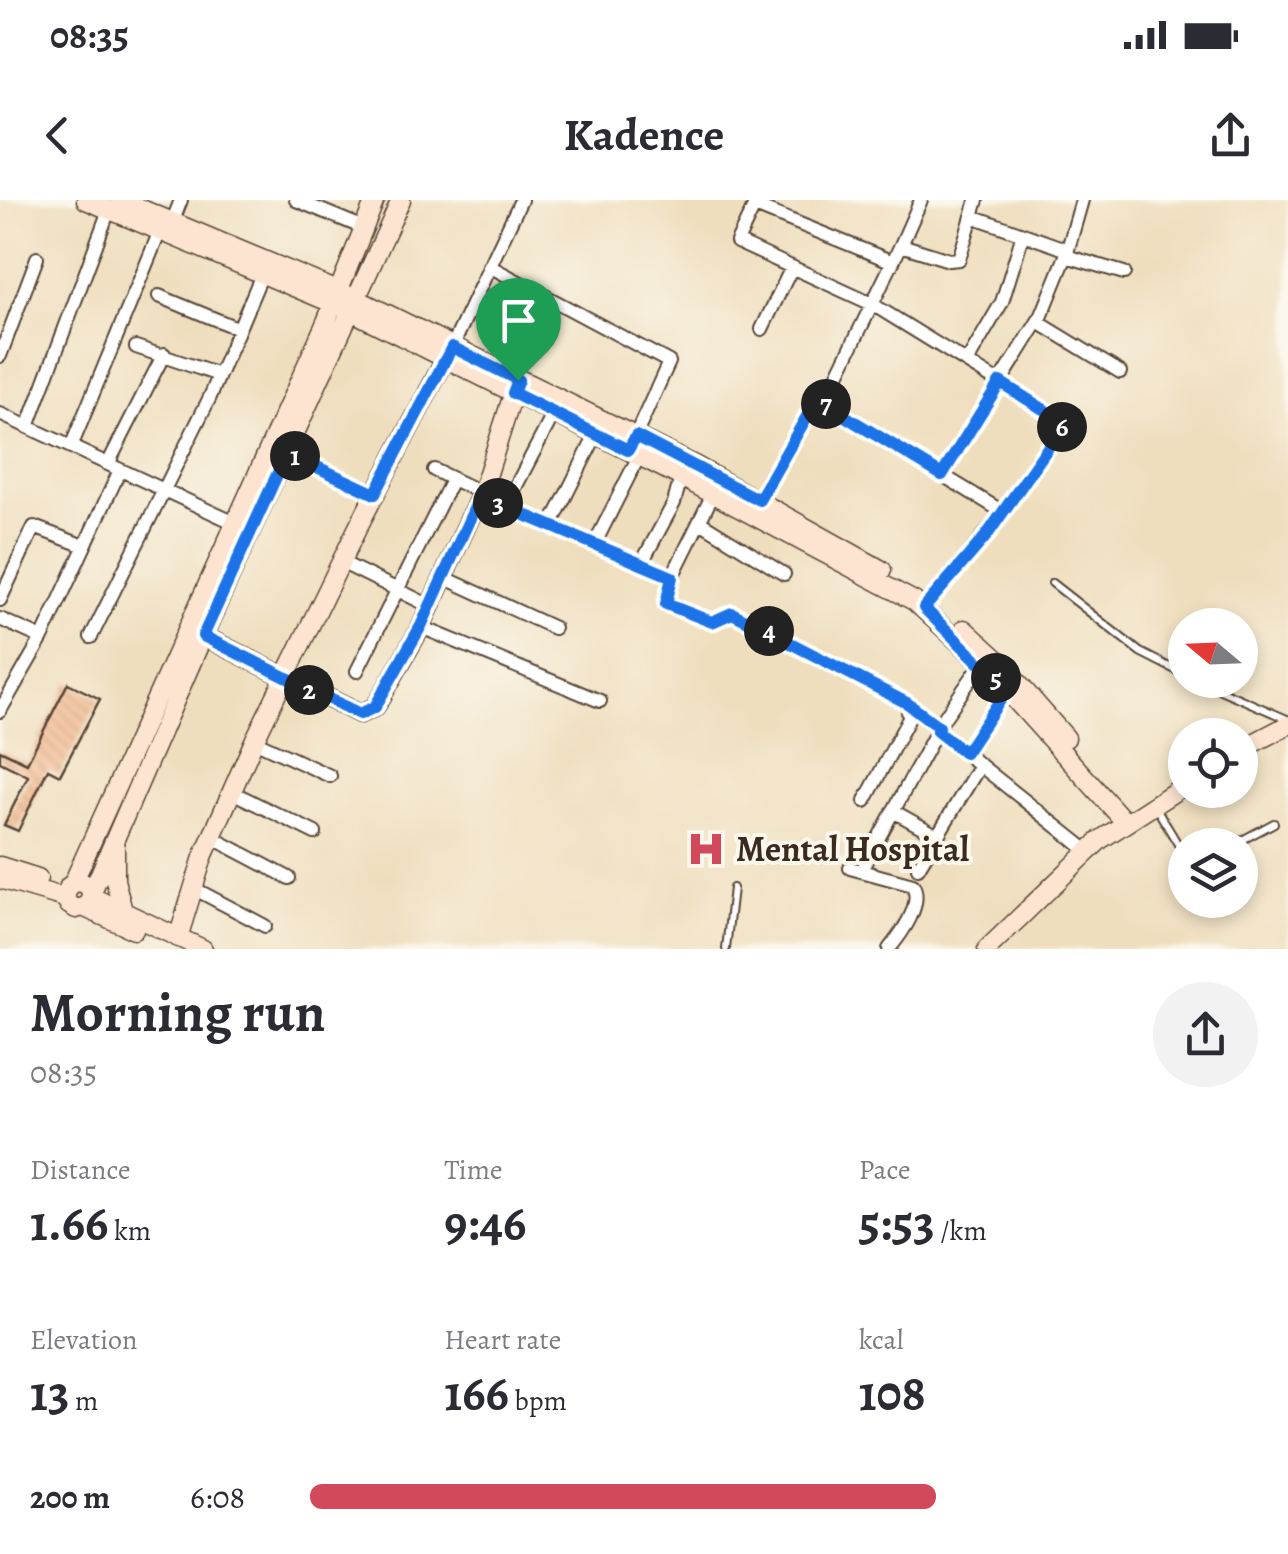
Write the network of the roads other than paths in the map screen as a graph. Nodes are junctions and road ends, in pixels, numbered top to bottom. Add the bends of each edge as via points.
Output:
1 (86, 200) edge
2 (181, 200) edge
3 (296, 200) edge
4 (376, 200) edge
5 (402, 200) edge
6 (520, 200) edge
7 (921, 200) edge
8 (977, 200) edge
9 (1082, 200) edge
10 (756, 203) edge
11 (114, 205) edge
12 (972, 216) junction
13 (166, 227) junction
14 (364, 228) junction
15 (1023, 234) junction
16 (901, 245) junction
17 (1067, 253) junction
18 (37, 258) dead end
19 (893, 262) junction
20 (490, 266) junction
21 (792, 267) junction
22 (1124, 273) dead end
23 (262, 274) junction
24 (159, 296) dead end
25 (335, 298) junction
26 (872, 304) junction
27 (354, 306) junction
28 (1038, 322) junction
29 (239, 329) junction
30 (762, 330) dead end
31 (136, 347) dead end
32 (449, 353) junction
33 (164, 354) junction
34 (0, 356) edge
35 (967, 362) junction
36 (1120, 372) dead end
37 (220, 375) junction
38 (1000, 382) junction
39 (516, 386) junction
40 (824, 404) junction
41 (554, 413) junction
42 (2, 419) edge
43 (28, 427) junction
44 (596, 435) junction
45 (71, 447) junction
46 (634, 447) junction
47 (287, 453) junction
48 (114, 467) junction
49 (434, 470) dead end
50 (942, 475) junction
51 (682, 477) junction
52 (452, 480) junction
53 (716, 486) junction
54 (164, 491) junction
55 (375, 494) junction
56 (481, 494) junction
57 (759, 500) junction
58 (505, 506) junction
59 (1003, 512) junction
60 (700, 522) junction
61 (235, 523) junction
62 (550, 528) junction
63 (594, 545) junction
64 (84, 546) junction
65 (341, 562) junction
66 (641, 564) junction
67 (784, 574) dead end
68 (443, 577) junction
69 (672, 577) junction
70 (1052, 582) dead end
71 (396, 589) junction
72 (0, 600) edge
73 (928, 605) junction
74 (430, 606) junction
75 (0, 619) edge
76 (421, 626) junction
77 (554, 628) dead end
78 (203, 636) junction
79 (42, 638) junction
80 (91, 638) dead end
81 (982, 663) junction
82 (1168, 666) edge
83 (357, 672) dead end
84 (285, 679) junction
85 (1007, 690) junction
86 (1236, 698) edge
87 (600, 701) dead end
88 (907, 703) junction
89 (0, 711) edge
90 (1288, 722) edge
91 (938, 729) junction
92 (1258, 740) edge
93 (254, 741) junction
94 (965, 753) junction
95 (980, 765) junction
96 (330, 776) dead end
97 (232, 792) junction
98 (1168, 796) edge
99 (865, 801) dead end
100 (1154, 805) junction
101 (894, 811) junction
102 (1130, 821) junction
103 (1274, 823) dead end
104 (1168, 828) edge
105 (315, 832) dead end
106 (1258, 832) edge
107 (938, 836) junction
108 (115, 837) junction
109 (211, 838) junction
110 (1088, 852) junction
111 (865, 863) dead end
112 (0, 866) edge
113 (850, 868) dead end
114 (918, 868) dead end
115 (288, 878) dead end
116 (0, 879) edge
117 (193, 888) junction
118 (734, 888) dead end
119 (69, 889) junction
120 (89, 899) junction
121 (122, 912) junction
122 (265, 926) dead end
123 (176, 944) edge
124 (203, 949) edge
125 (726, 949) edge
126 (889, 949) edge
127 (987, 949) edge

1 - 11 street
2 - 13 street
3 - 14 street
4 - 14 street
5 - 27 street
6 - 20 street
7 - 16 street
8 - 12 street
9 - 17 street
10 - 19 street
10 - 21 street via 737,242
11 - 13 street
11 - 43 street
12 - 15 street
12 - 16 street via 959,259
13 - 23 street
13 - 25 street
13 - 45 street
14 - 25 street
15 - 17 street
15 - 35 street via 1002,302
16 - 19 street
17 - 22 street
17 - 28 street
18 - 34 street
19 - 26 street
20 - 32 street
20 - 46 street via 669,362
21 - 26 street
21 - 30 street
23 - 25 street
23 - 29 street
24 - 29 street
25 - 27 street
25 - 61 street
26 - 35 street
26 - 40 street
27 - 32 street
27 - 47 street
28 - 36 street
28 - 38 street
29 - 37 street
31 - 33 street
32 - 39 street
32 - 55 street
33 - 37 street
33 - 48 street
35 - 38 street
37 - 54 street
38 - 50 street
38 - 59 street via 1065,423
39 - 41 street
39 - 46 street
39 - 56 street
40 - 50 street
40 - 57 lane via 817,399
41 - 44 street
41 - 58 street
42 - 43 street
43 - 45 street
44 - 46 street
44 - 62 street
45 - 48 street
46 - 51 street
46 - 53 street
46 - 63 street
47 - 55 street
47 - 78 street
48 - 54 street
48 - 64 street
49 - 52 street
50 - 59 street
51 - 53 street
51 - 66 street
52 - 56 street
52 - 71 street
53 - 57 street
53 - 60 street
53 - 73 street
54 - 61 street
54 - 80 street
55 - 65 street
56 - 58 street
56 - 68 street
57 - 73 street
58 - 62 street
59 - 73 street
60 - 67 street
60 - 69 street
61 - 119 street
62 - 63 street
63 - 66 street
64 - 72 street via 34,527
64 - 79 street
65 - 71 street
65 - 84 street
66 - 69 street
68 - 74 street
68 - 77 street
69 - 88 street via 666,604 712,622 732,613
70 - 82 lane
71 - 74 street
71 - 83 street
73 - 81 street
73 - 102 street via 998,659
74 - 76 street
75 - 79 street
76 - 84 street via 375,707 360,714
76 - 87 street
78 - 84 street
78 - 108 street
79 - 89 street
81 - 85 street
81 - 91 street
84 - 93 street
85 - 94 street
85 - 102 street
86 - 90 lane
88 - 91 street
88 - 99 street via 908,718
90 - 92 street
91 - 94 street
91 - 101 street
93 - 96 street
93 - 97 street
94 - 95 street
95 - 107 street
95 - 110 street
97 - 105 street
97 - 109 street
98 - 100 street
100 - 102 street
100 - 104 lane
101 - 107 street
101 - 111 street
102 - 110 street
103 - 106 lane
107 - 114 street
108 - 120 street
108 - 121 street
109 - 115 street
109 - 117 street
110 - 127 street
112 - 119 street
113 - 126 street via 916,890 918,902
116 - 119 street
117 - 122 street
117 - 123 street
118 - 125 lane
119 - 120 street via 72,908
120 - 121 street
120 - 123 street
121 - 123 street
123 - 124 street

